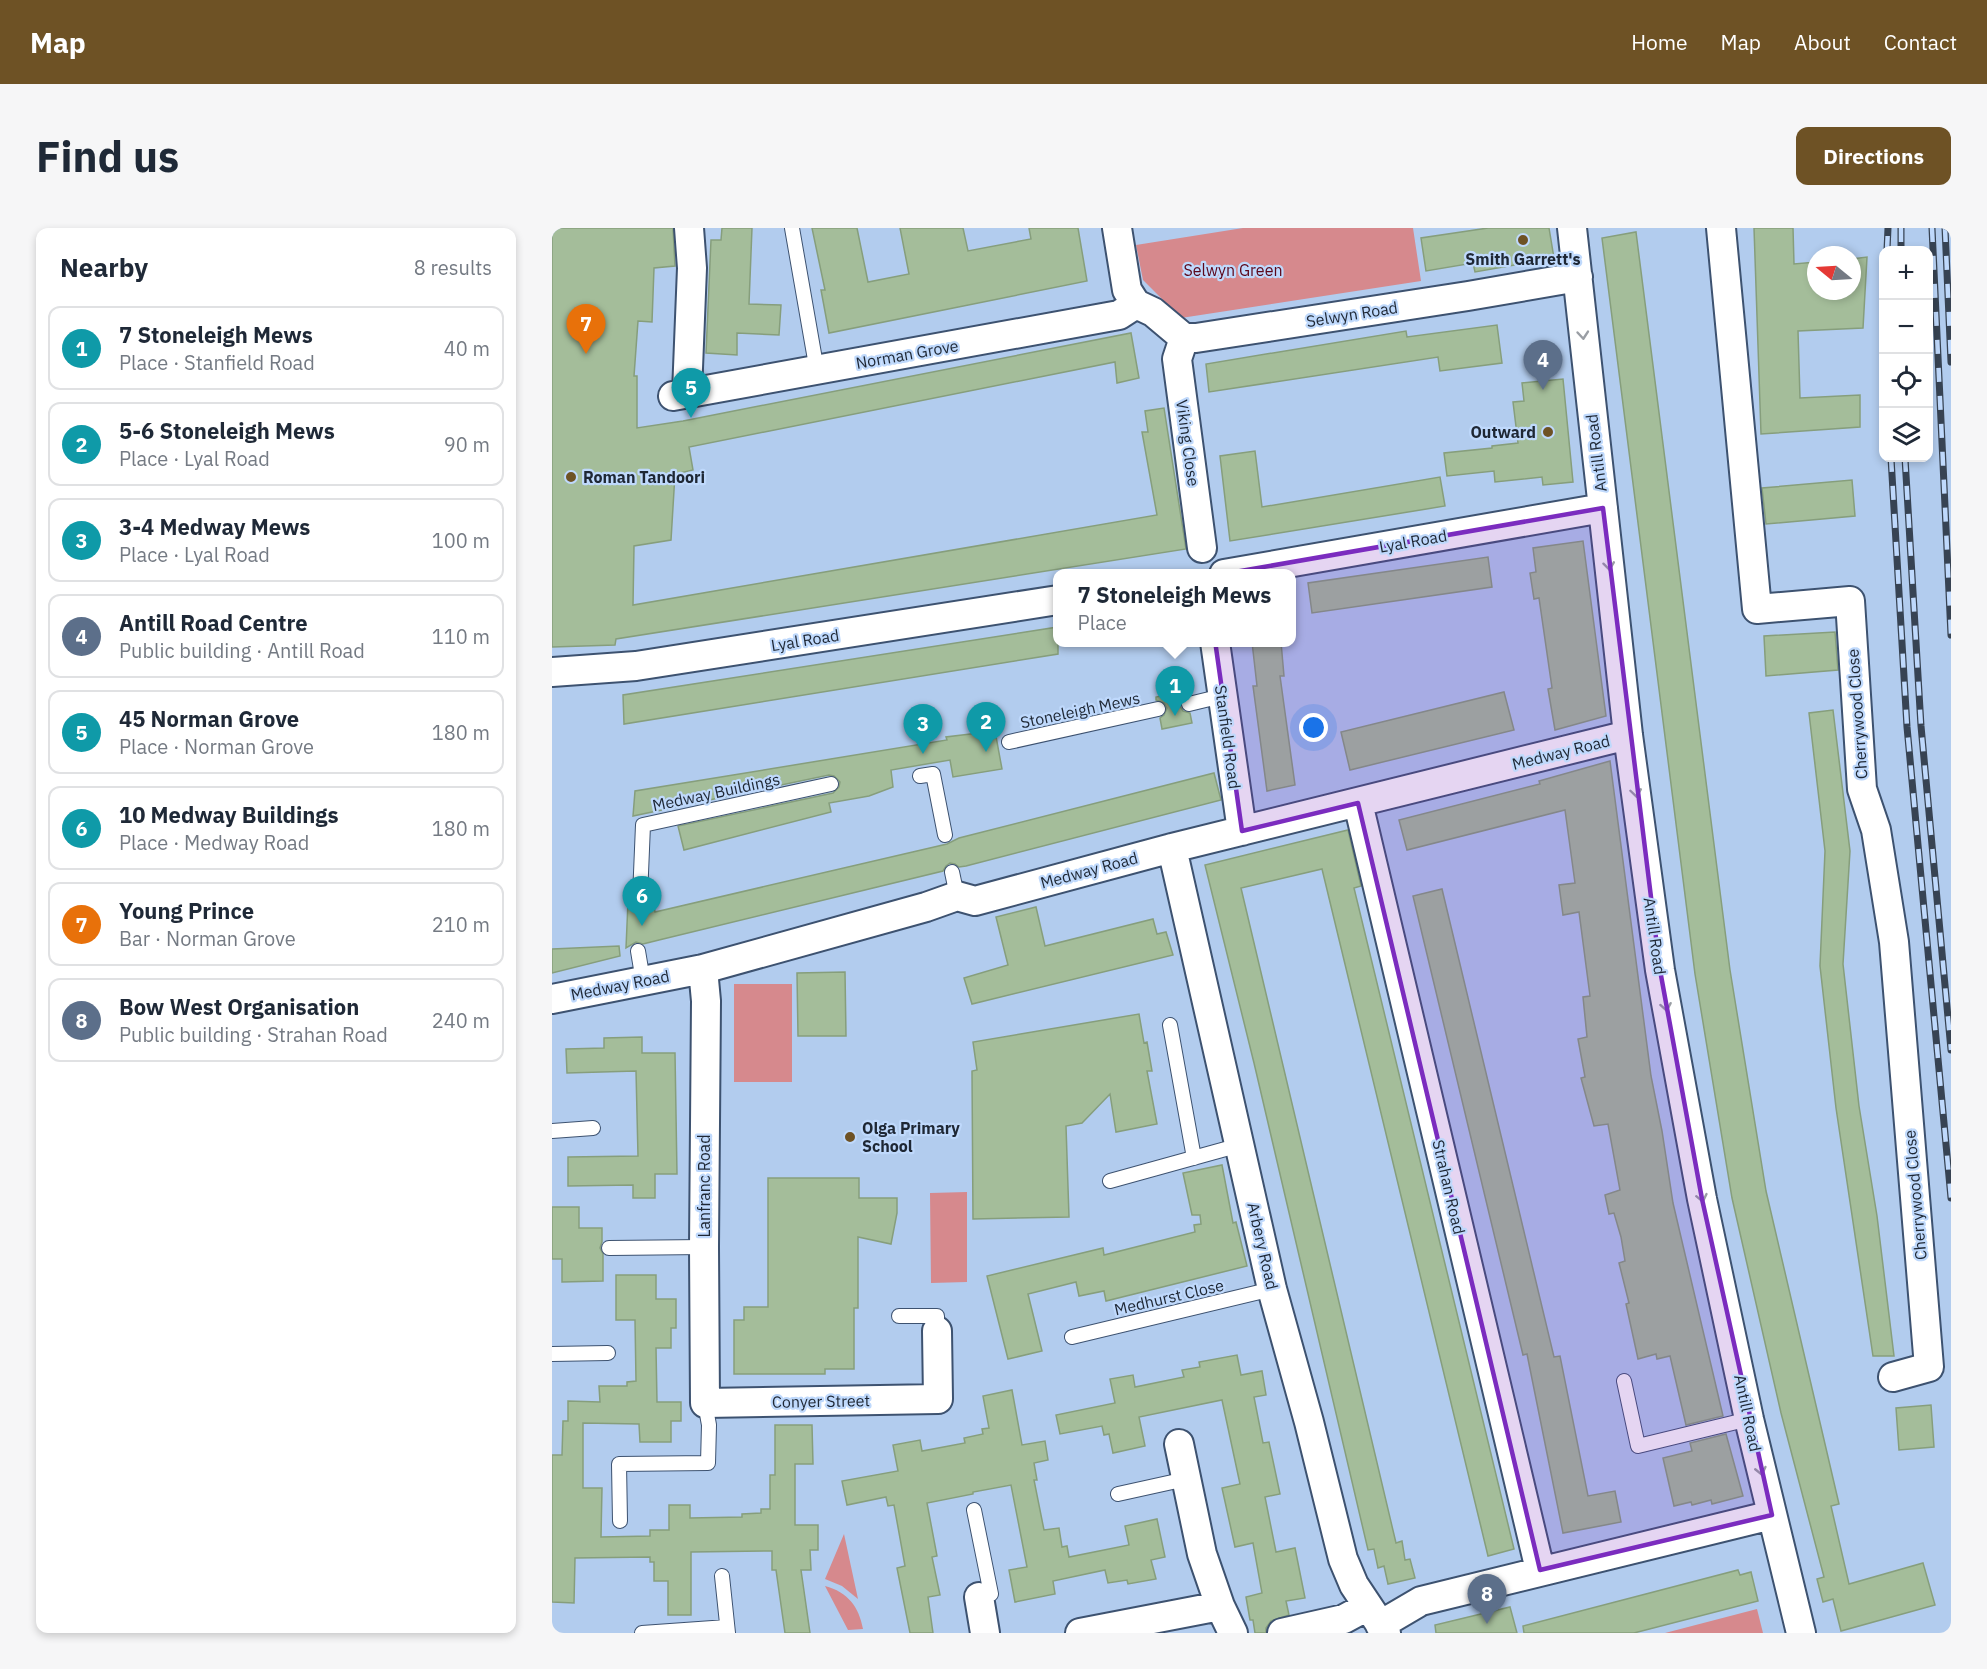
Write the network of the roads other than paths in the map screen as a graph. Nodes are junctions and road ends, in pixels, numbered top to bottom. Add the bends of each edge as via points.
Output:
1 (689, 228) edge
2 (792, 228) edge
3 (1117, 228) edge
4 (1572, 228) edge
5 (1721, 228) edge
6 (1578, 277) junction
7 (1136, 304) junction
8 (1184, 338) junction
9 (817, 371) junction
10 (1603, 508) junction
11 (1202, 548) dead end
12 (1247, 569) edge
13 (1053, 601) edge
14 (1216, 647) edge
15 (552, 672) edge
16 (1222, 696) junction
17 (1189, 704) dead end
18 (1158, 710) dead end
19 (1628, 735) junction
20 (1009, 742) dead end
21 (920, 776) dead end
22 (831, 784) dead end
23 (1358, 803) junction
24 (1242, 831) junction
25 (945, 835) dead end
26 (1172, 848) junction
27 (640, 897) dead end
28 (638, 951) dead end
29 (703, 969) junction
30 (643, 981) junction
31 (552, 999) edge
32 (1170, 1025) dead end
33 (593, 1128) dead end
34 (552, 1131) edge
35 (1240, 1145) junction
36 (1194, 1158) junction
37 (1110, 1181) dead end
38 (704, 1247) junction
39 (609, 1248) dead end
40 (1272, 1289) junction
41 (899, 1316) dead end
42 (937, 1331) joint
43 (1072, 1337) dead end
44 (608, 1353) dead end
45 (552, 1354) edge
46 (1893, 1377) dead end
47 (1624, 1381) dead end
48 (705, 1403) junction
49 (1749, 1419) junction
50 (1179, 1444) dead end
51 (1186, 1479) junction
52 (1118, 1494) dead end
53 (974, 1510) dead end
54 (1772, 1515) junction
55 (620, 1521) dead end
56 (1540, 1570) junction
57 (722, 1576) dead end
58 (980, 1597) joint
59 (1220, 1606) junction
60 (1378, 1621) edge
61 (727, 1630) edge
62 (642, 1633) edge
63 (985, 1633) edge
64 (1080, 1633) edge
65 (1233, 1633) edge
66 (1282, 1633) edge
67 (1801, 1633) edge

1 - 9 street, Norman Grove via 692,268 680,395
2 - 9 lane
3 - 7 street via 1127,290
4 - 6 street, Antill Road
5 - 46 street, Cherrywood Close via 1757,609 1850,601 1862,789 1876,830 1894,942 1929,1367
6 - 8 street, Selwyn Road
6 -> 10 street, Antill Road
7 - 8 street via 1153,312
7 - 9 street, Norman Grove via 1119,315
8 - 11 street, Viking Close via 1177,359
10 - 12 street, Lyal Road
10 -> 19 street, Antill Road
13 - 15 street, Lyal Road via 636,666
14 - 16 street, Stanfield Road
16 - 17 lane
16 - 24 street, Stanfield Road
18 - 20 lane, Stoneleigh Mews
19 - 23 street, Medway Road
19 -> 49 street, Antill Road via 1673,1050
21 - 25 lane via 933,774
22 - 27 lane, Medway Buildings via 643,825
23 - 24 street, Medway Road
23 - 56 street, Strahan Road
24 - 26 street, Medway Road
26 - 29 street, Medway Road via 975,901 955,884 926,907
26 - 35 street, Arbery Road
28 - 30 lane
29 - 30 street, Medway Road
29 - 38 street, Lanfranc Road
30 - 31 street, Medway Road
32 - 36 lane
33 - 34 lane
35 - 36 lane
35 - 40 street, Arbery Road
36 - 37 lane
38 - 39 lane
38 - 48 street, Lanfranc Road
40 - 43 lane, Medhurst Close
40 - 60 street, Arbery Road via 1343,1559
41 - 42 lane via 937,1316
42 - 48 street, Conyer Street via 938,1399
44 - 45 lane
47 - 49 lane via 1638,1446
48 - 55 lane via 708,1464 620,1464
49 -> 54 street, Antill Road
50 - 51 street
51 - 52 lane
51 - 59 street via 1202,1554
53 - 58 lane via 992,1594
54 - 56 street
54 - 67 street, Antill Road
56 - 60 street via 1421,1601
57 - 61 lane
58 - 63 street
59 - 64 street
59 - 65 street
60 - 66 street via 1344,1619
61 - 62 lane

